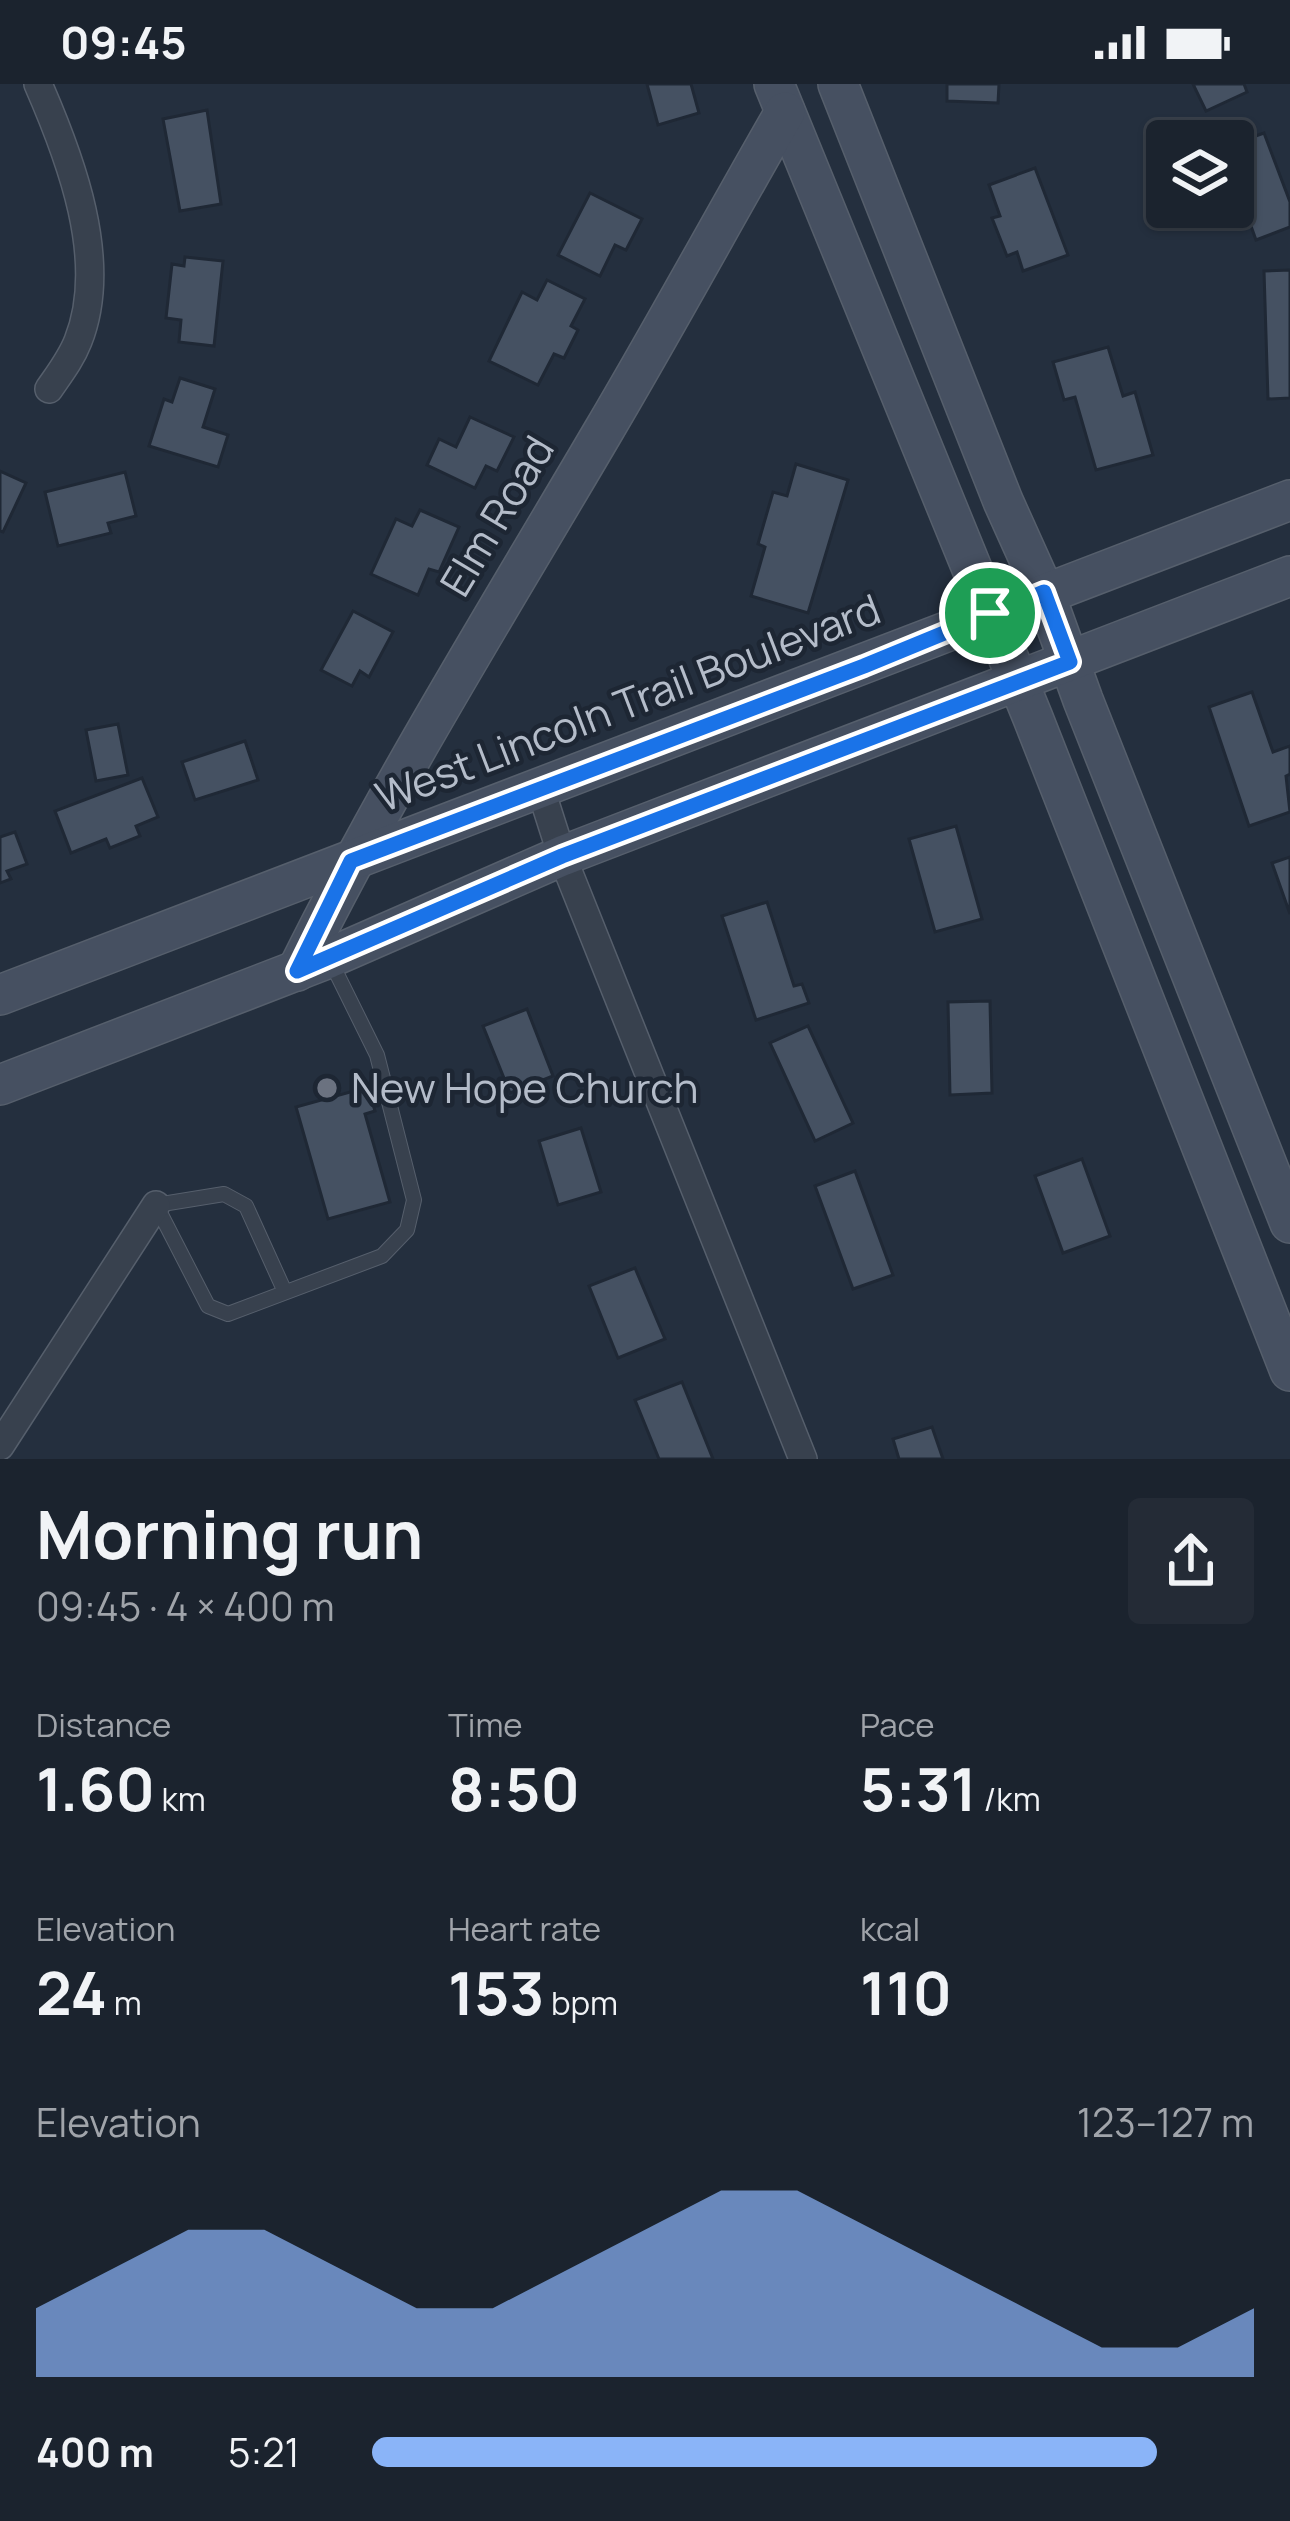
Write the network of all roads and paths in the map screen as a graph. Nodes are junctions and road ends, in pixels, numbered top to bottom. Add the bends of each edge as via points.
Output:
1 (38, 84) edge
2 (838, 84) edge
3 (779, 98) edge
4 (49, 389) dead end
5 (1290, 500) edge
6 (1290, 576) edge
7 (1044, 592) junction
8 (990, 613) junction
9 (1070, 662) junction
10 (1018, 682) junction
11 (540, 787) junction
12 (562, 856) junction
13 (351, 861) junction
14 (313, 964) junction
15 (0, 995) edge
16 (0, 1085) edge
17 (156, 1205) junction
18 (1290, 1223) edge
19 (285, 1292) junction
20 (1290, 1371) edge
21 (0, 1446) edge
22 (803, 1459) edge

1 - 4 street via 79,190 88,291 80,337
2 - 7 main road
3 - 8 main road
3 - 13 main road, Elm Road via 607,425
5 - 7 main road, West Lincoln Trail Boulevard
6 - 9 main road
7 - 8 main road, West Lincoln Trail Boulevard
7 - 9 main road
8 - 10 main road
8 - 11 main road, West Lincoln Trail Boulevard
9 - 10 main road
9 - 18 main road
10 - 12 main road
10 - 20 main road
11 - 12 street
11 - 13 main road, West Lincoln Trail Boulevard
12 - 14 main road
12 - 22 street
13 - 14 main road, Elm Road
13 - 15 main road, West Lincoln Trail Boulevard
14 - 16 main road
14 - 19 lane via 377,1055 414,1200 407,1230 382,1256
17 - 19 lane via 224,1194 246,1206
17 - 19 lane via 208,1306 228,1314
17 - 21 street

